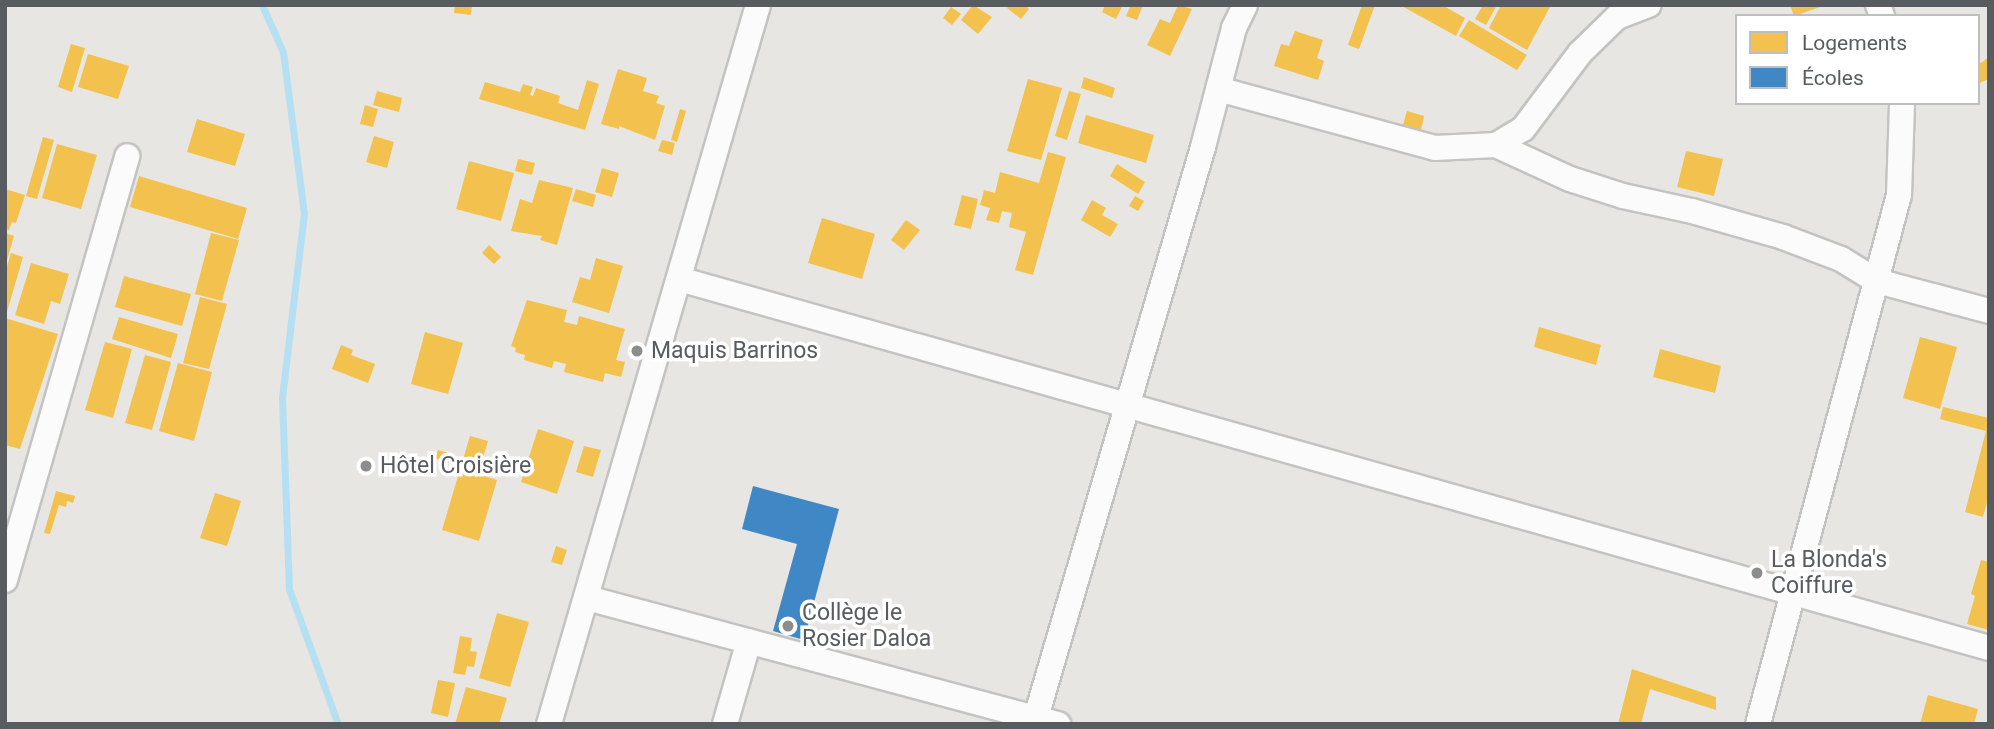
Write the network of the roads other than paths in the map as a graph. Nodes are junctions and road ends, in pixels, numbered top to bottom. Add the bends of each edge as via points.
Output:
1 (758, 5) edge
2 (1245, 5) edge
3 (1649, 5) edge
4 (1218, 89) junction
5 (1902, 105) edge
6 (1496, 145) junction
7 (127, 156) dead end
8 (679, 279) junction
9 (1877, 281) junction
10 (1989, 311) edge
11 (1127, 405) junction
12 (5, 580) edge
13 (1795, 594) junction
14 (587, 598) junction
15 (749, 641) junction
16 (1989, 648) edge
17 (1043, 722) edge
18 (549, 724) edge
19 (725, 724) edge
20 (1758, 724) edge

1 - 8 street
2 - 4 street
3 - 6 street via 1617,18 1580,53 1523,129
4 - 6 street via 1435,148
4 - 11 street
5 - 9 street via 1899,195
6 - 9 street via 1596,188 1783,237 1841,259
7 - 12 street
8 - 11 street
8 - 14 street
9 - 10 street
9 - 13 street
11 - 13 street
11 - 17 street
13 - 16 street
13 - 20 street
14 - 15 street
14 - 18 street
15 - 17 street
15 - 19 street

